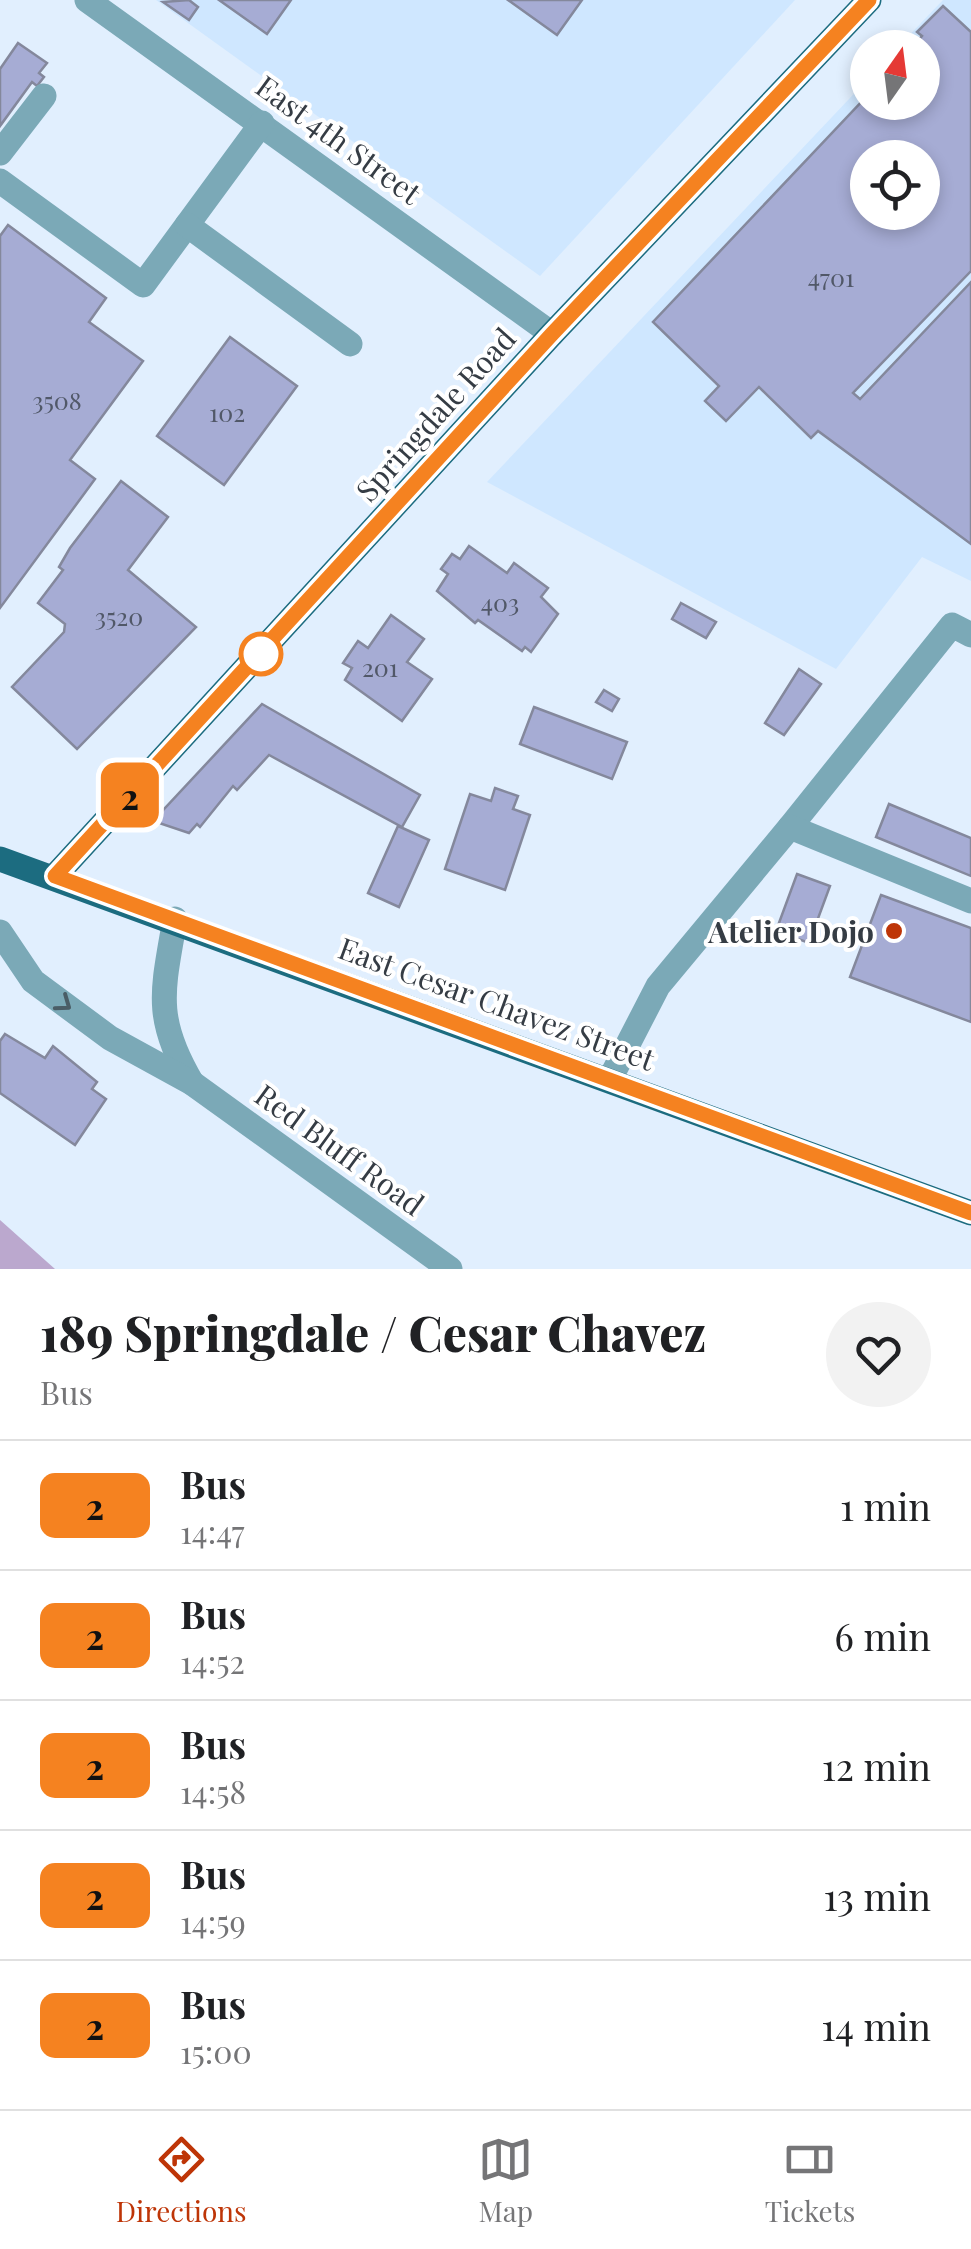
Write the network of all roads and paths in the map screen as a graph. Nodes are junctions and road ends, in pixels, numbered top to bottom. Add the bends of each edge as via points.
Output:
1 (87, 0) edge
2 (869, 0) edge
3 (44, 96) dead end
4 (262, 123) junction
5 (0, 153) edge
6 (0, 181) edge
7 (187, 226) junction
8 (552, 334) junction
9 (350, 344) dead end
10 (971, 636) edge
11 (790, 827) junction
12 (0, 858) edge
13 (55, 876) junction
14 (971, 901) edge
15 (174, 918) junction
16 (0, 932) edge
17 (610, 1079) junction
18 (192, 1082) junction
19 (971, 1213) edge
20 (450, 1269) edge

1 - 4 street, East 4th Street
2 - 8 main road, Springdale Road
3 - 5 street
4 - 7 street
4 - 8 street, East 4th Street
6 - 7 street via 143,285
7 - 9 street
8 - 13 main road, Springdale Road
10 - 11 street via 952,626
11 - 14 street
11 - 17 street via 658,986
12 - 13 main road, East Cesar Chavez Street
13 - 15 main road, East Cesar Chavez Street
15 - 17 main road, East Cesar Chavez Street
15 - 18 street, Red Bluff Road via 162,1002 171,1046
16 -> 18 street, Red Bluff Road via 33,981 110,1038
17 - 19 main road, East Cesar Chavez Street
18 - 20 street, Red Bluff Road

